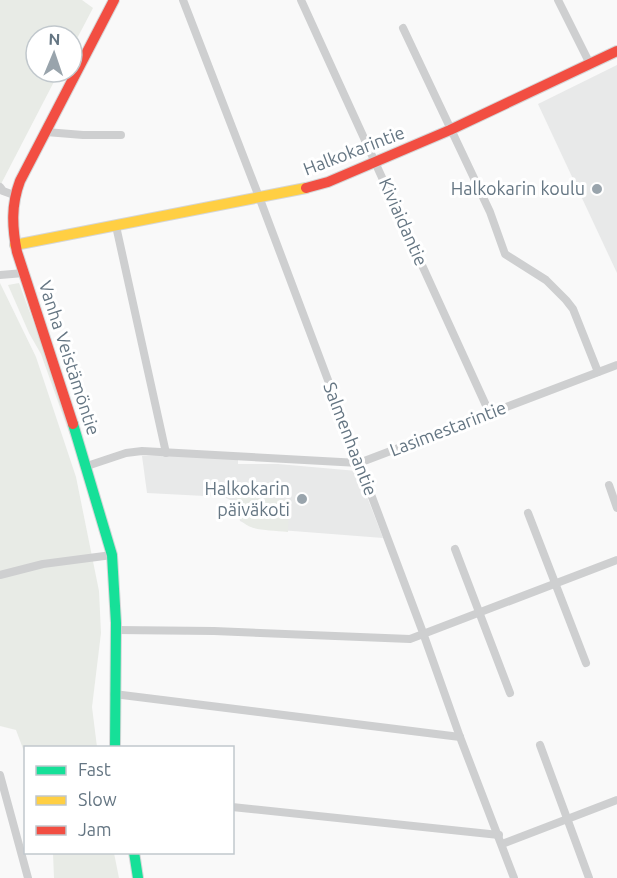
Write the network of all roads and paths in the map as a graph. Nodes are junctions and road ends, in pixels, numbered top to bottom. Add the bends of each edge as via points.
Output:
1 (114, 0) edge
2 (183, 0) edge
3 (301, 0) edge
4 (558, 0) edge
5 (403, 28) dead end
6 (617, 51) edge
7 (590, 64) junction
8 (450, 130) junction
9 (46, 132) junction
10 (121, 135) dead end
11 (375, 163) junction
12 (0, 187) edge
13 (14, 195) junction
14 (259, 198) junction
15 (116, 226) junction
16 (15, 245) junction
17 (24, 273) junction
18 (0, 276) edge
19 (617, 365) edge
20 (598, 372) junction
21 (489, 412) junction
22 (166, 453) junction
23 (359, 463) junction
24 (87, 466) junction
25 (609, 485) dead end
26 (617, 508) edge
27 (528, 513) dead end
28 (455, 549) dead end
29 (112, 555) junction
30 (617, 560) edge
31 (0, 575) edge
32 (556, 585) junction
33 (480, 612) junction
34 (116, 630) junction
35 (424, 635) junction
36 (586, 663) dead end
37 (510, 693) dead end
38 (114, 694) junction
39 (460, 737) junction
40 (540, 745) dead end
41 (115, 746) edge
42 (0, 776) edge
43 (617, 800) edge
44 (234, 807) edge
45 (568, 820) junction
46 (499, 835) junction
47 (502, 844) junction
48 (134, 854) edge
49 (28, 878) edge
50 (138, 878) edge
51 (514, 878) edge
52 (589, 878) edge

1 - 9 street, Vanha Veistämöntie
2 - 14 street, Salmenhaantie
3 - 11 street, Kiviaidantie
4 - 7 street
5 - 8 street
6 - 7 street, Halkokarintie
7 - 8 street, Halkokarintie
8 - 11 street, Halkokarintie
8 - 20 street via 490,212 505,254 546,280 566,300
9 - 10 street
9 - 13 street, Vanha Veistämöntie
11 - 14 street, Halkokarintie via 309,187
11 - 21 street, Kiviaidantie
12 - 13 street
13 - 16 street, Vanha Veistämöntie via 11,216
14 - 15 street, Halkokarintie
14 - 23 street, Salmenhaantie
15 - 16 street, Halkokarintie
15 - 22 street
16 - 17 street, Vanha Veistämöntie
17 - 18 street
17 - 24 street, Vanha Veistämöntie
19 - 20 street, Lasimestarintie
20 - 21 street, Lasimestarintie
21 - 23 street, Lasimestarintie
22 - 23 street, Lasimestarintie
22 - 24 street, Lasimestarintie via 126,453
23 - 35 street, Salmenhaantie
24 - 29 street, Vanha Veistämöntie
25 - 26 street
27 - 32 street
28 - 33 street
29 - 31 street via 43,564
29 - 34 street, Vanha Veistämöntie
30 - 32 street
32 - 33 street
32 - 36 street
33 - 35 street
33 - 37 street
34 - 35 street via 402,640
34 - 38 street, Vanha Veistämöntie
35 - 39 street, Salmenhaantie
38 - 39 street
38 - 41 street, Vanha Veistämöntie
39 - 46 street, Salmenhaantie
40 - 45 street
42 - 49 street
43 - 45 street
44 - 46 street
45 - 47 street
45 - 52 street
46 - 47 street, Salmenhaantie
47 - 51 street, Salmenhaantie
48 - 50 street

